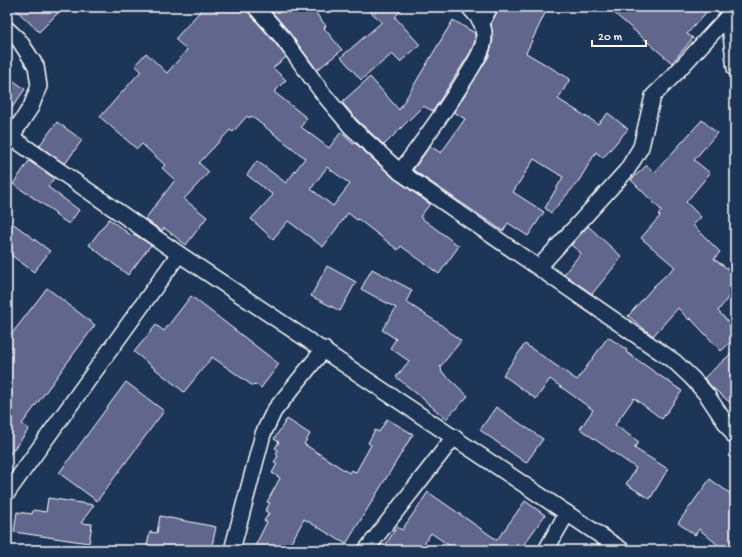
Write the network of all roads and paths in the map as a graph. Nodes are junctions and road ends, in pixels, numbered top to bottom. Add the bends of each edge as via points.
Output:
1 (254, 7) edge
2 (469, 7) edge
3 (490, 7) edge
4 (728, 11) edge
5 (482, 22) junction
6 (7, 29) edge
7 (735, 69) edge
8 (9, 140) edge
9 (400, 172) junction
10 (179, 254) junction
11 (538, 267) junction
12 (324, 350) junction
13 (454, 437) junction
14 (735, 437) edge
15 (7, 493) edge
16 (567, 513) junction
17 (232, 550) edge
18 (366, 550) edge
19 (546, 550) edge
20 (622, 550) edge

1 - 9 street via 282,37 351,127
2 - 5 street
3 - 5 street
4 - 7 street
4 - 11 street via 653,96 641,147 627,170
5 - 9 street via 484,39 478,57 436,124
6 - 8 street via 19,40 36,66 39,86 31,107
8 - 10 street
9 - 11 street
10 - 12 street
10 - 15 street
11 - 14 street via 675,362 707,395
12 - 13 street
12 - 17 street via 274,410 263,434
13 - 16 street
13 - 18 street
16 - 19 street
16 - 20 street

